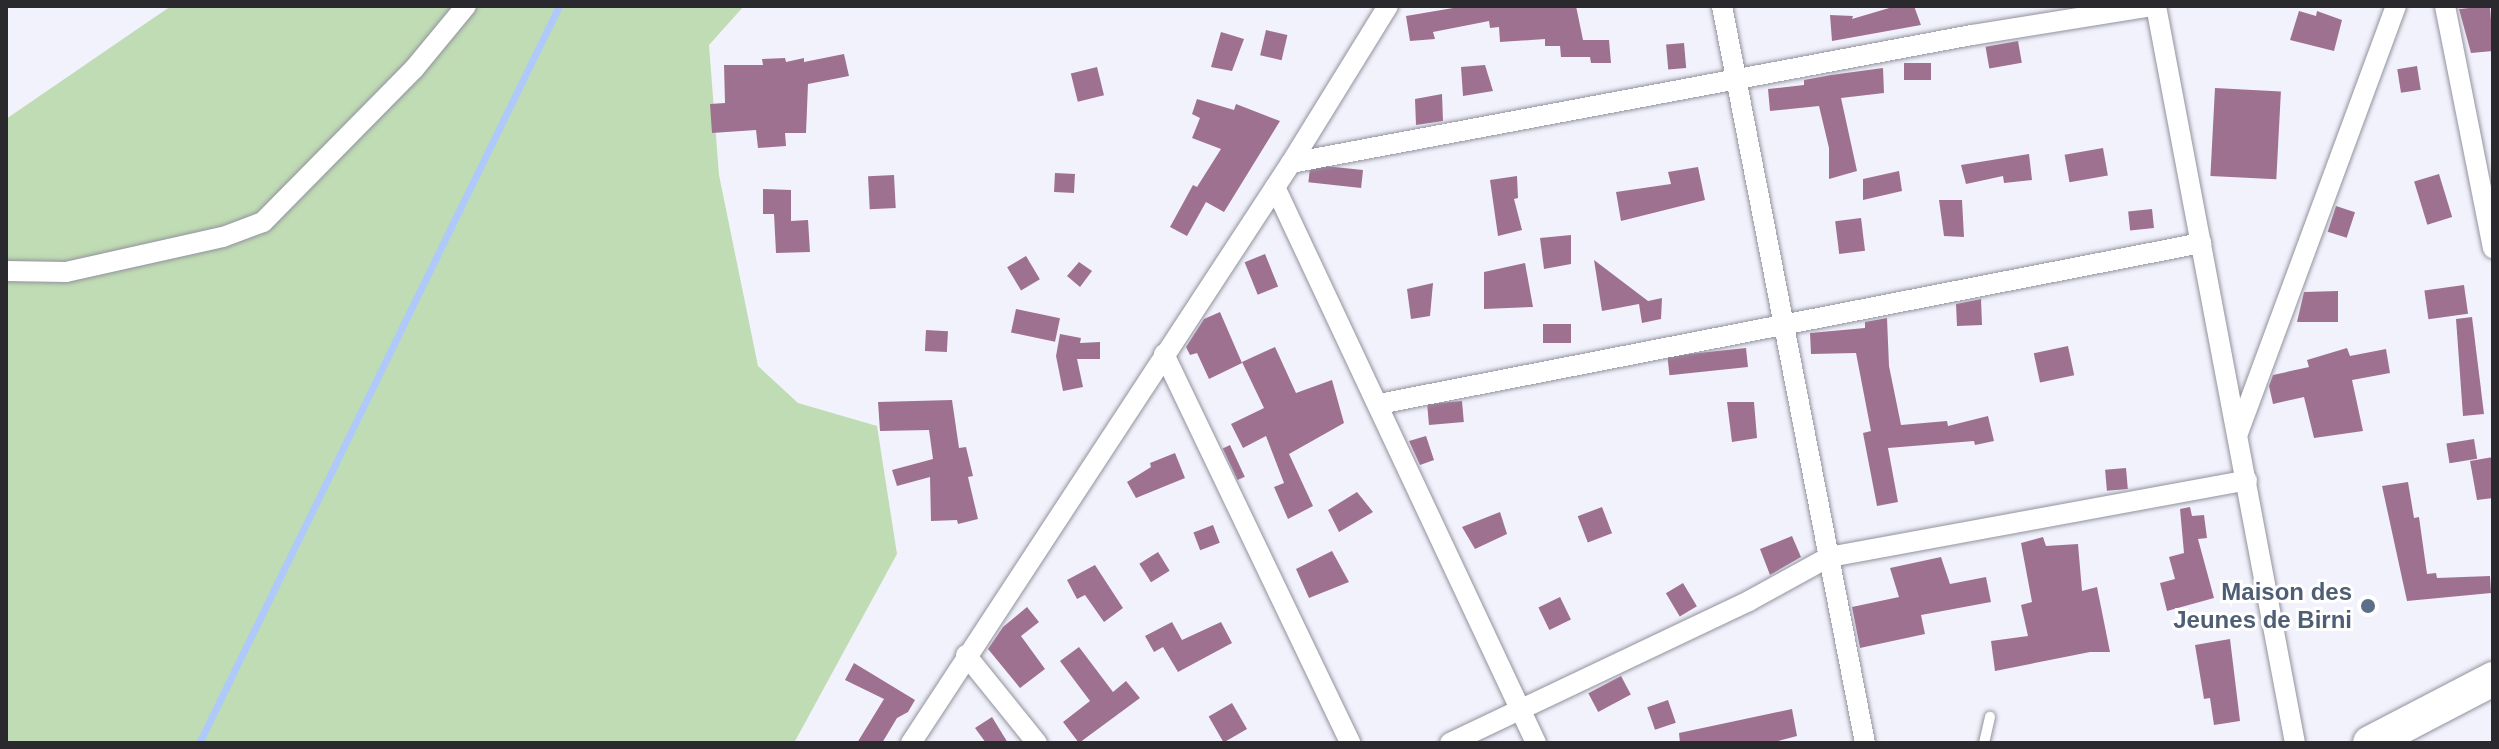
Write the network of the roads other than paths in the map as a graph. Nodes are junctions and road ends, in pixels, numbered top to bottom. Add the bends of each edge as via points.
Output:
1 (466, 6) edge
2 (1722, 6) edge
3 (2154, 6) edge
4 (2396, 6) edge
5 (2445, 6) edge
6 (1383, 10) edge
7 (1737, 78) junction
8 (1291, 163) junction
9 (1275, 187) junction
10 (2201, 243) junction
11 (2493, 248) edge
12 (6, 271) edge
13 (1785, 324) junction
14 (1164, 354) junction
15 (1379, 404) junction
16 (2238, 433) junction
17 (2247, 480) junction
18 (1829, 557) junction
19 (966, 655) junction
20 (2493, 679) edge
21 (1521, 709) junction
22 (1990, 717) dead end
23 (911, 743) edge
24 (1037, 743) edge
25 (1350, 743) edge
26 (1450, 743) edge
27 (1536, 743) edge
28 (1865, 743) edge
29 (1984, 743) edge
30 (2295, 743) edge
31 (2370, 743) edge

1 - 12 street via 414,69 263,222 223,237 66,272
2 - 7 street
3 - 7 street
3 - 10 street
4 - 16 street
5 - 11 street
6 - 8 street
7 - 8 street
7 - 13 street
8 - 9 street
9 - 14 street
9 - 15 street
10 - 13 street
10 - 16 street
13 - 15 street
13 - 18 street
14 - 19 street
14 - 25 street
15 - 21 street
16 - 17 street
17 - 18 street
17 - 30 street
18 - 21 street via 1749,601
18 - 28 street
19 - 23 street
19 - 24 street
20 - 31 highway
21 - 26 street
21 - 27 street
22 - 29 lane

